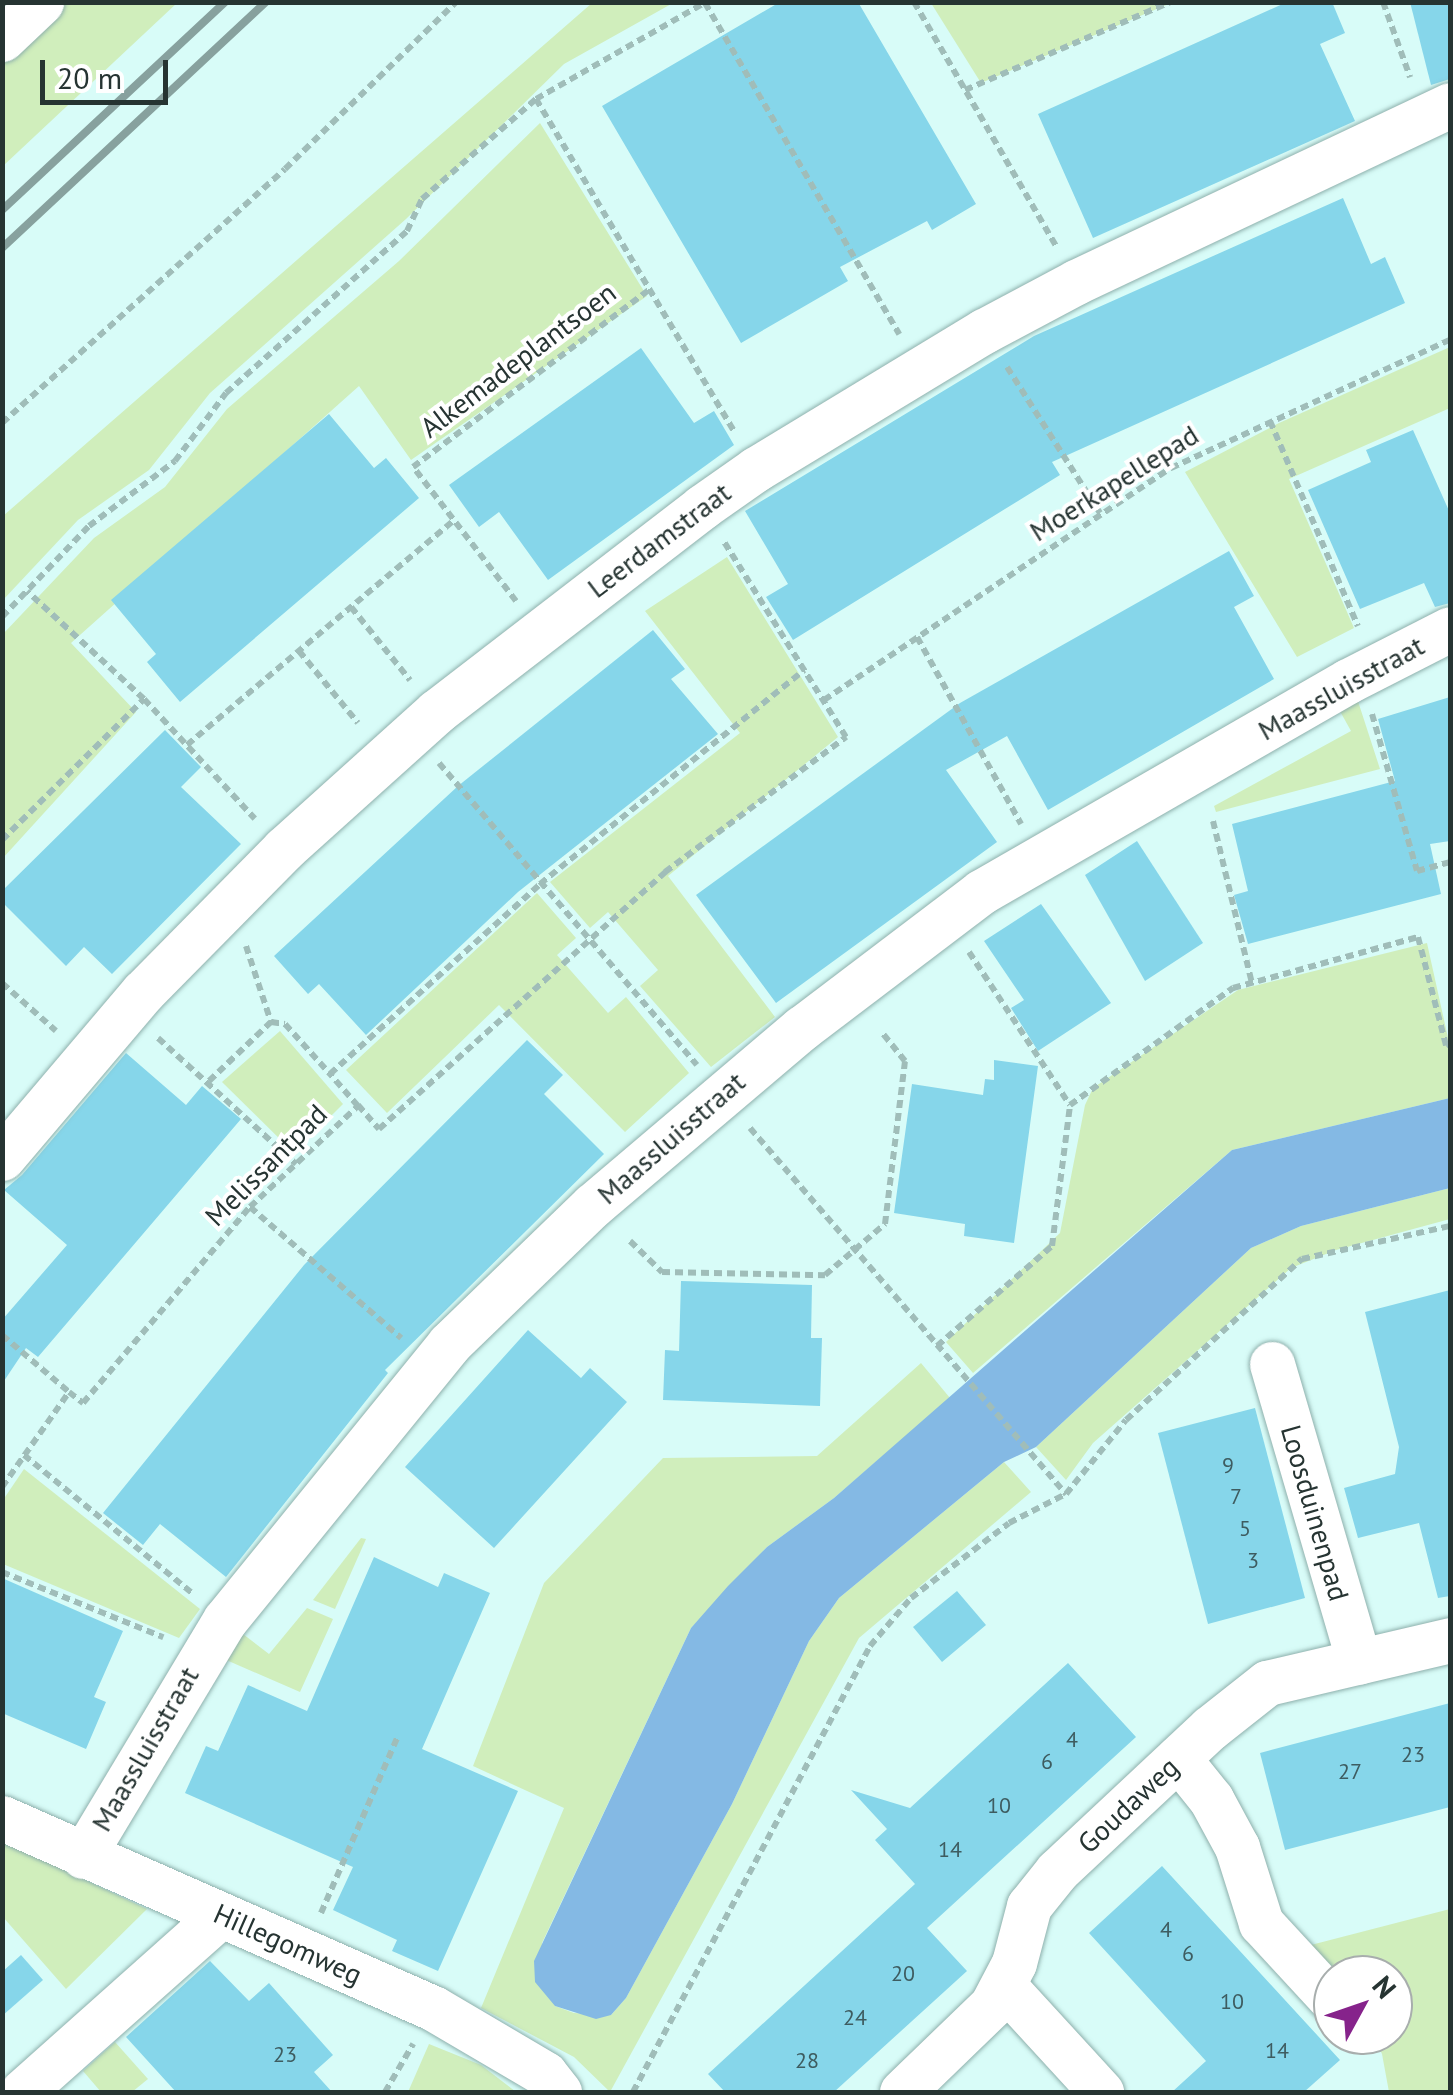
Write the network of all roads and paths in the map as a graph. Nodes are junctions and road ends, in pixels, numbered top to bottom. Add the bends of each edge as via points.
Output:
1 (41, 2) edge
2 (456, 2) edge
3 (914, 2) edge
4 (1170, 2) edge
5 (1384, 2) edge
6 (705, 3) edge
7 (2, 39) edge
8 (966, 90) junction
9 (536, 99) junction
10 (1443, 110) edge
11 (1076, 282) junction
12 (649, 290) junction
13 (984, 331) junction
14 (1449, 340) edge
15 (919, 368) junction
16 (1270, 421) junction
17 (2, 422) edge
18 (756, 469) junction
19 (702, 507) junction
20 (1100, 514) junction
21 (454, 520) junction
22 (27, 591) junction
23 (352, 606) junction
24 (2, 616) edge
25 (1450, 628) edge
26 (539, 631) junction
27 (917, 637) junction
28 (299, 650) junction
29 (804, 670) junction
30 (1368, 671) junction
31 (144, 699) junction
32 (824, 700) junction
33 (411, 733) junction
34 (187, 745) junction
35 (1213, 821) dead end
36 (2, 840) edge
37 (284, 849) junction
38 (1040, 858) junction
39 (1450, 862) edge
40 (540, 884) junction
41 (232, 902) junction
42 (946, 918) junction
43 (588, 938) junction
44 (1252, 983) junction
45 (2, 984) edge
46 (126, 1012) junction
47 (271, 1022) junction
48 (881, 1031) dead end
49 (1450, 1044) edge
50 (86, 1058) junction
51 (330, 1074) junction
52 (209, 1081) junction
53 (721, 1094) junction
54 (355, 1102) junction
55 (1070, 1105) junction
56 (2, 1158) edge
57 (296, 1164) junction
58 (250, 1207) junction
59 (630, 1242) dead end
60 (854, 1250) junction
61 (2, 1335) edge
62 (937, 1346) junction
63 (1272, 1364) dead end
64 (432, 1365) junction
65 (69, 1392) junction
66 (24, 1456) junction
67 (1047, 1471) dead end
68 (2, 1487) edge
69 (1066, 1494) dead end
70 (2, 1572) edge
71 (214, 1636) junction
72 (1450, 1640) edge
73 (1359, 1662) junction
74 (398, 1736) dead end
75 (1178, 1758) junction
76 (2, 1818) edge
77 (82, 1856) junction
78 (222, 1915) junction
79 (304, 1951) junction
80 (1313, 1980) edge
81 (1004, 1986) junction
82 (432, 2008) junction
83 (49, 2084) edge
84 (385, 2092) edge
85 (559, 2092) edge
86 (633, 2092) edge
87 (902, 2092) edge
88 (1102, 2092) edge

1 - 7 street
2 - 17 path via 285,169
3 - 8 path
4 - 8 path
5 - 10 path
6 - 9 path
6 - 15 path
8 - 11 path
9 - 12 path, Alkemadeplantsoen
9 - 22 path via 422,200 407,231 226,393 175,461 90,526
10 - 11 street, Leerdamstraat
11 - 13 street, Leerdamstraat
12 - 18 path, Alkemadeplantsoen
12 - 21 path, Alkemadeplantsoen via 413,467
13 - 15 street, Leerdamstraat
13 - 20 path
14 - 16 path, Moerkapellepad
15 - 18 street, Leerdamstraat
16 - 20 path, Moerkapellepad via 1170,468
16 - 30 path
18 - 19 street, Leerdamstraat
19 - 26 street, Leerdamstraat
19 - 29 path
20 - 27 path, Moerkapellepad
21 - 23 path
21 - 26 path
22 - 24 path
22 - 31 path
23 - 28 path
23 - 33 path
25 - 30 street, Maassluisstraat
26 - 33 street, Leerdamstraat
27 - 32 path, Moerkapellepad
27 - 38 path
28 - 33 path
28 - 34 path
29 - 32 path
29 - 40 path
30 - 38 street, Maassluisstraat
30 - 39 path via 1417,871
31 - 34 path
31 - 36 path
32 - 43 path via 846,737
33 - 37 street, Leerdamstraat
33 - 40 path
34 - 37 path
35 - 44 path
37 - 41 street, Leerdamstraat
38 - 42 street, Maassluisstraat
40 - 43 path
40 - 51 path, Melissantpad
41 - 46 street, Leerdamstraat
41 - 47 path
42 - 53 street, Maassluisstraat
42 - 55 path
43 - 53 path
43 - 54 path via 379,1129
44 - 49 path via 1418,938
44 - 55 path via 1233,988
45 - 50 path
46 - 50 street, Leerdamstraat
46 - 52 path
47 - 51 path via 285,1024
47 - 52 path
48 - 60 path via 905,1062 888,1206 885,1224
50 - 56 street, Leerdamstraat
51 - 54 path, Melissantpad
52 - 57 path
53 - 60 path
53 - 64 street, Maassluisstraat via 593,1205
54 - 57 path, Melissantpad
55 - 62 path via 1052,1246
57 - 58 path, Melissantpad
58 - 64 path
58 - 65 path, Melissantpad via 82,1403
59 - 60 path via 662,1272 825,1275
60 - 62 path
61 - 65 path
62 - 67 path
63 - 73 street, Loosduinenpad
64 - 71 street, Maassluisstraat
65 - 66 path
66 - 68 path
66 - 71 path
69 - 86 path via 1008,1523 911,1598 870,1646
70 - 71 path
71 - 77 street, Maassluisstraat
72 - 73 street, Goudaweg
73 - 75 street, Goudaweg via 1267,1682
74 - 79 path
75 - 80 street via 1237,1847 1260,1923
75 - 81 street, Goudaweg via 1057,1871 1030,1906
76 - 77 street, Hillegomweg
77 - 78 street, Hillegomweg
78 - 79 street, Hillegomweg
78 - 83 street
79 - 82 street, Hillegomweg
81 - 87 street, Goudaweg
81 - 88 street
82 - 84 path
82 - 85 street, Hillegomweg via 545,2074

